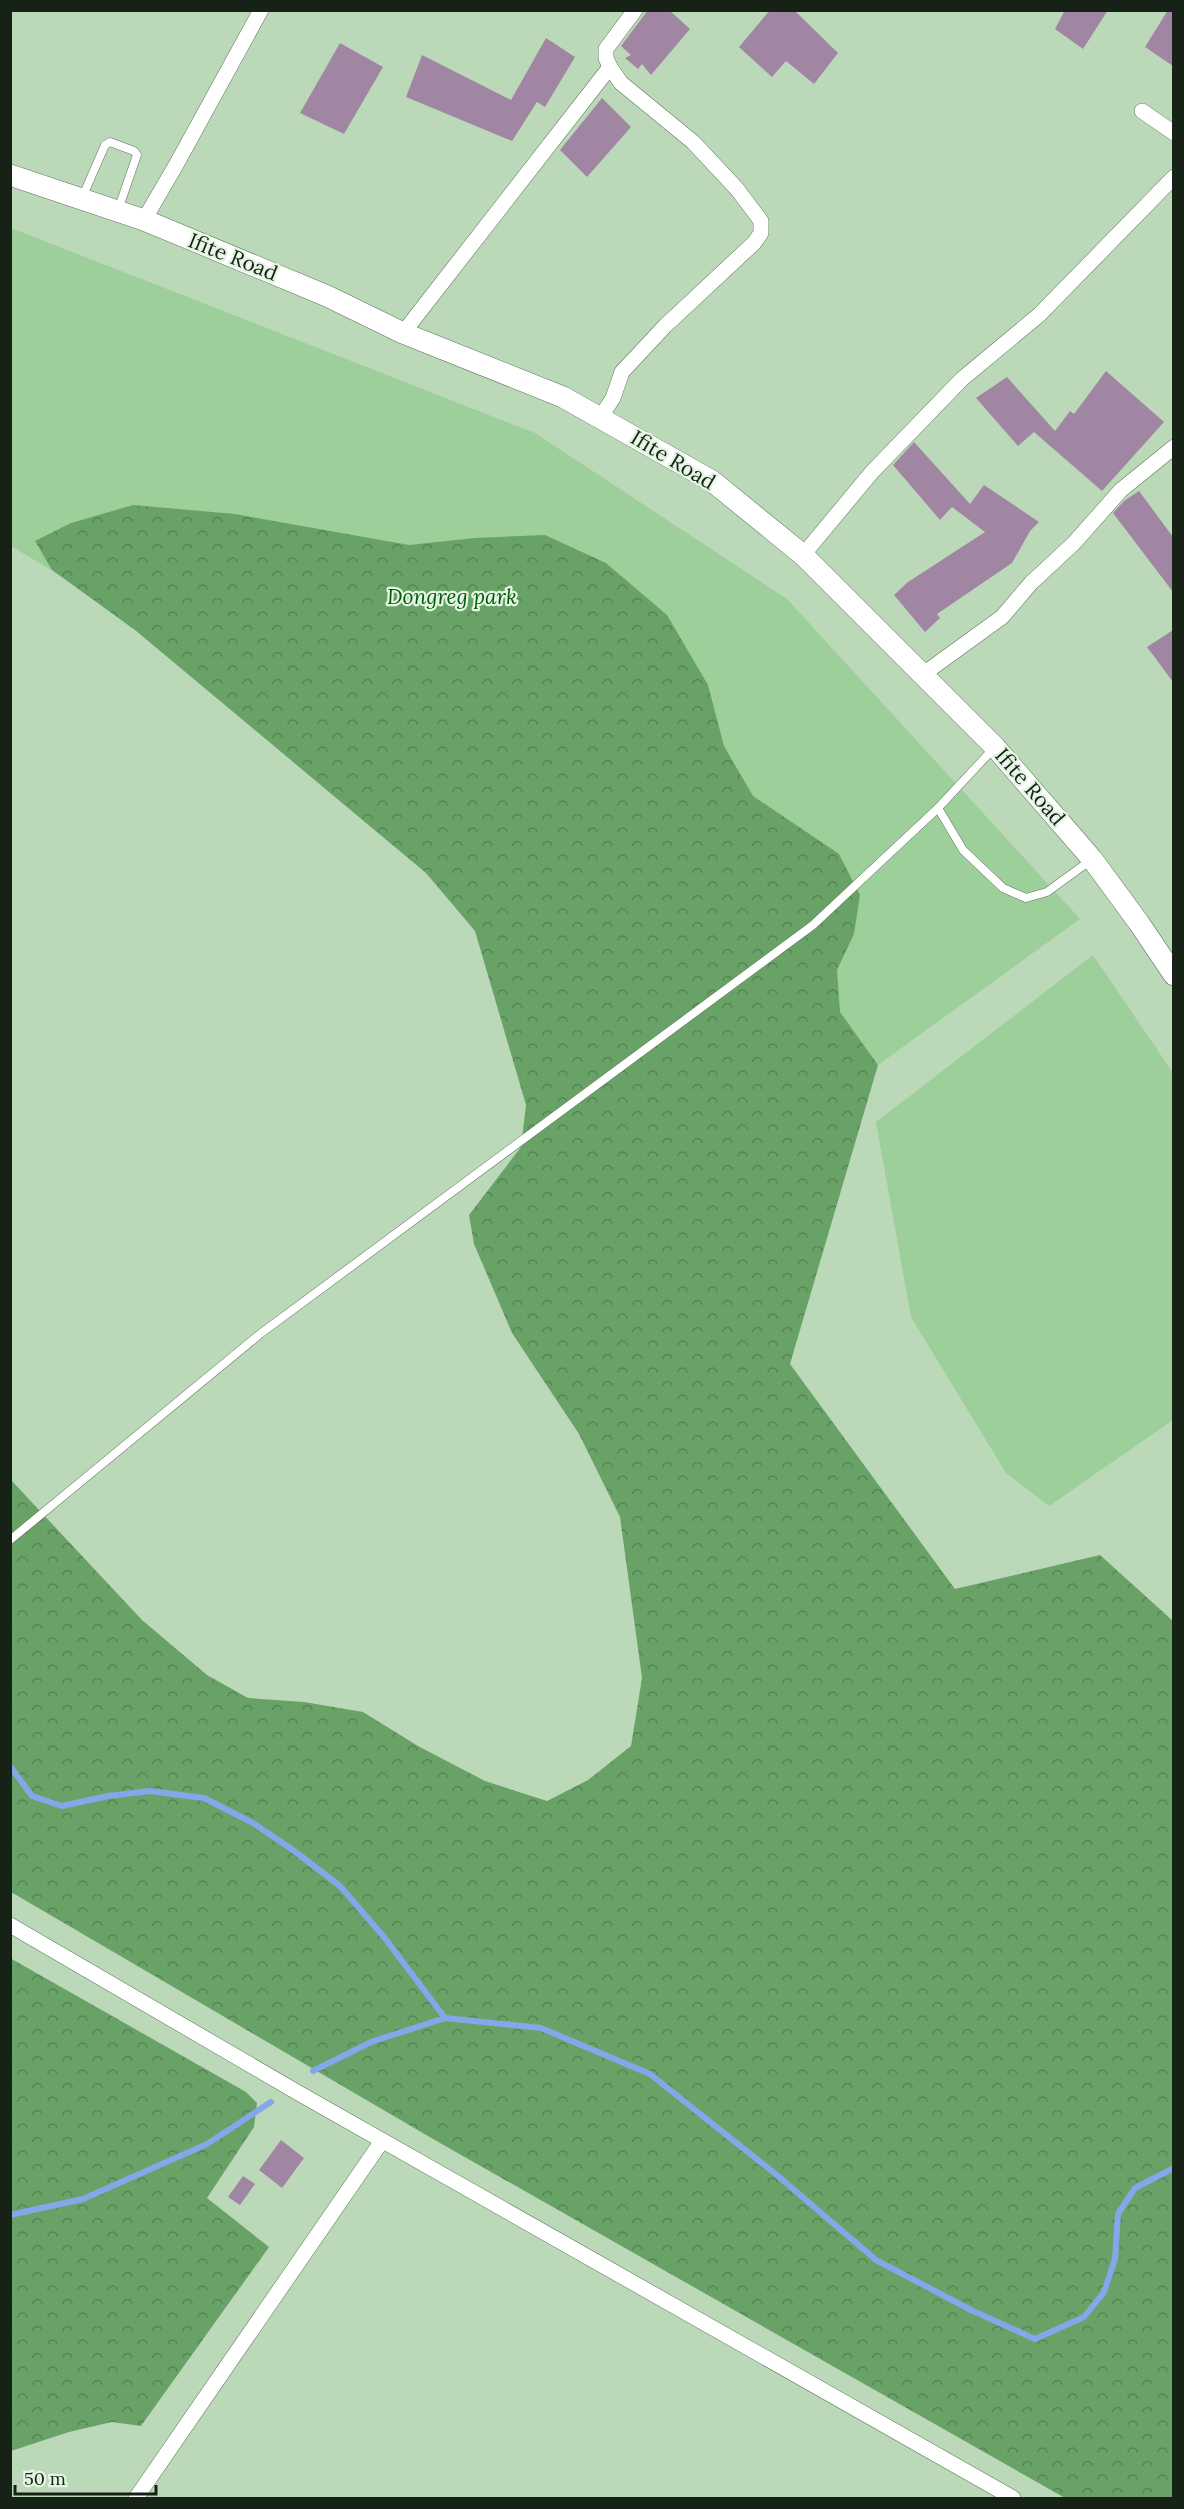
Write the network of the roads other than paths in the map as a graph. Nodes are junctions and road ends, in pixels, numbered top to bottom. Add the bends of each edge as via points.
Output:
1 (261, 10) edge
2 (635, 10) edge
3 (610, 67) junction
4 (1142, 111) dead end
5 (1173, 133) edge
6 (10, 175) edge
7 (1173, 177) edge
8 (82, 199) junction
9 (117, 211) junction
10 (144, 220) junction
11 (403, 333) junction
12 (600, 418) junction
13 (1173, 447) edge
14 (803, 555) junction
15 (922, 675) junction
16 (995, 747) junction
17 (938, 808) junction
18 (1092, 859) junction
19 (1173, 975) edge
20 (10, 1540) edge
21 (10, 1925) edge
22 (382, 2141) junction
23 (136, 2499) edge
24 (1013, 2499) edge

1 - 10 street
2 - 3 street via 606,49
3 - 11 street
3 - 12 street via 621,83 693,142 737,189 761,221 761,233 622,372 613,398
4 - 5 street
6 - 8 street, Ifite Road
7 - 14 street via 1040,315 962,379 872,472
8 - 9 street, Ifite Road
8 - 9 lane via 105,145 110,142 137,155
9 - 10 street, Ifite Road
10 - 11 street, Ifite Road via 327,296
11 - 12 street, Ifite Road via 563,397
12 - 14 street, Ifite Road via 712,481
13 - 15 street via 1121,490 1002,617
14 - 15 street, Ifite Road
15 - 16 street, Ifite Road
16 - 17 lane
16 - 18 street, Ifite Road
17 - 18 lane via 963,850 1003,888 1026,898 1047,892
17 - 20 lane via 813,925 260,1334
18 - 19 street, Ifite Road
21 - 22 street
22 - 23 street
22 - 24 street

